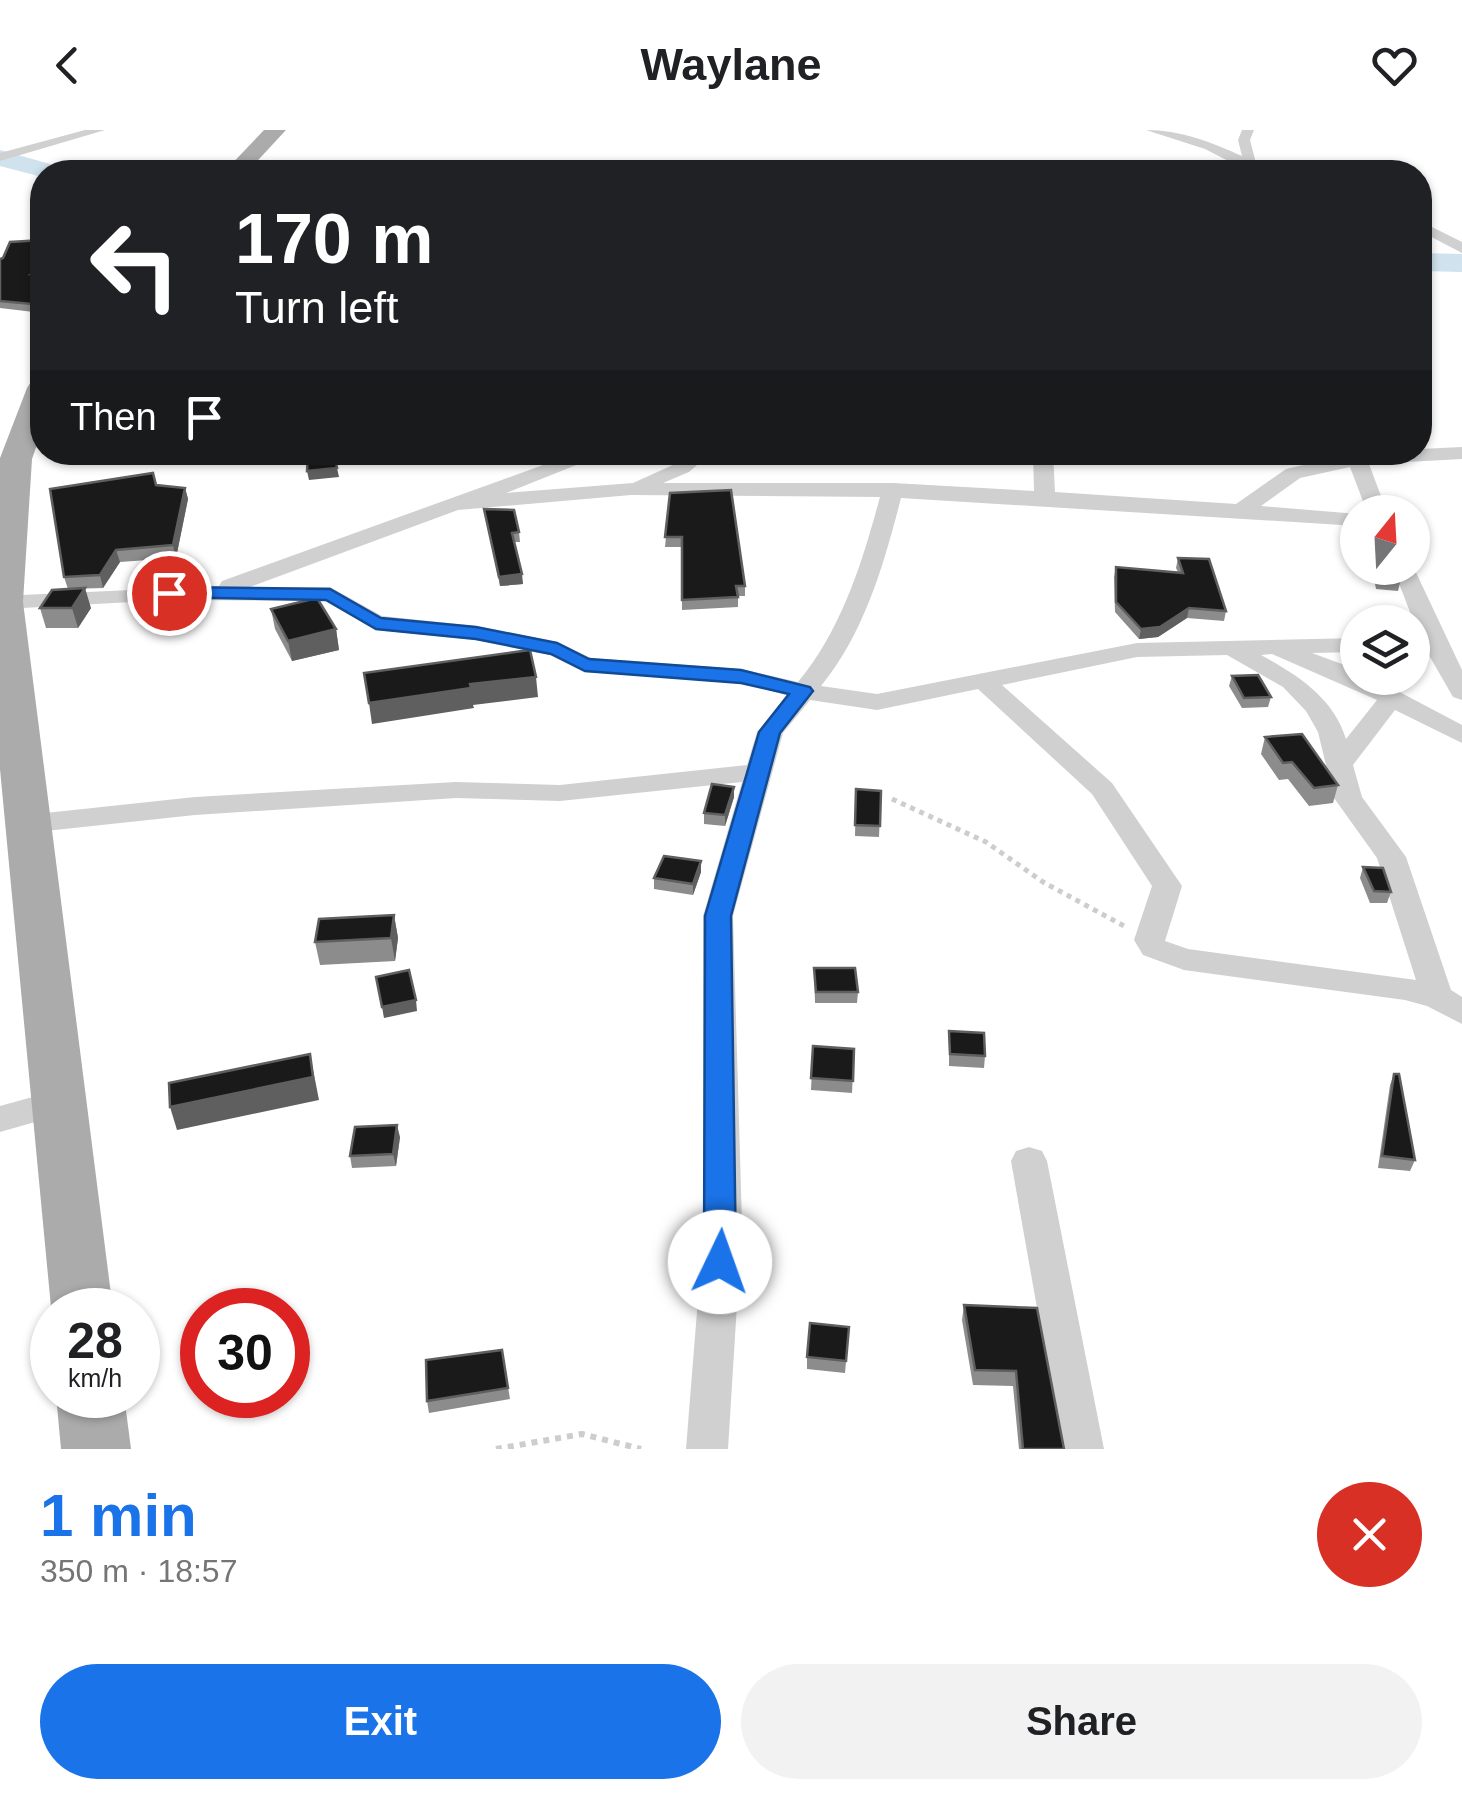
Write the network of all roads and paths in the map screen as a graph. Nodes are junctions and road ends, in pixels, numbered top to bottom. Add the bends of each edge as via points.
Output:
1 (99, 130) edge
2 (276, 130) edge
3 (1152, 130) edge
4 (1248, 130) edge
5 (0, 157) edge
6 (247, 160) edge
7 (1236, 160) edge
8 (1249, 160) edge
9 (1432, 232) edge
10 (1462, 248) edge
11 (30, 408) edge
12 (9, 444) edge
13 (1462, 453) edge
14 (1432, 455) edge
15 (565, 465) edge
16 (686, 465) edge
17 (1044, 465) edge
18 (1330, 465) edge
19 (1359, 465) edge
20 (627, 489) junction
21 (893, 489) junction
22 (1371, 495) edge
23 (1045, 496) junction
24 (458, 504) junction
25 (1240, 510) junction
26 (1340, 518) edge
27 (4, 574) edge
28 (210, 594) junction
29 (1340, 645) edge
30 (1275, 647) junction
31 (1231, 648) junction
32 (1430, 652) edge
33 (982, 680) junction
34 (803, 691) junction
35 (1462, 692) edge
36 (1391, 698) junction
37 (1462, 735) edge
38 (1338, 768) junction
39 (758, 772) junction
40 (892, 799) dead end
41 (27, 824) junction
42 (1149, 940) junction
43 (1449, 1005) edge
44 (58, 1103) junction
45 (0, 1119) edge
46 (1030, 1161) dead end
47 (78, 1288) edge
48 (93, 1418) edge
49 (96, 1449) edge
50 (496, 1449) edge
51 (641, 1449) edge
52 (707, 1449) edge
53 (1082, 1449) edge

1 - 5 street
2 - 6 main road
3 - 7 street
4 - 8 street
9 - 10 street
11 - 12 main road
12 - 27 main road
13 - 14 street
15 - 24 street
16 - 20 street
17 - 23 street
18 - 25 street via 1293,473
19 - 22 street
20 - 21 street
20 - 24 street
21 - 23 street
21 - 34 street via 869,578 825,664
23 - 25 street
24 - 28 street
25 - 26 street
27 - 28 street
27 - 41 main road
28 - 34 street via 330,594 376,623 557,649 585,665 741,676
29 - 30 street
30 - 31 street
30 - 36 street
31 - 33 street via 1137,650
31 - 38 street via 1263,662 1317,707 1331,732
32 - 35 street
33 - 34 street via 877,702
33 - 42 street via 1102,790 1167,886
34 - 39 street via 770,732
36 - 37 street
36 - 38 street
38 - 43 street via 1348,798 1391,858
39 - 41 street via 560,792 456,790 195,806
39 - 52 street via 718,916 723,1224
40 - 42 path via 986,842
41 - 44 main road
42 - 43 street via 1184,959 1405,989
44 - 45 street
44 - 47 main road
46 - 53 street
48 - 49 main road
50 - 51 path via 582,1434

